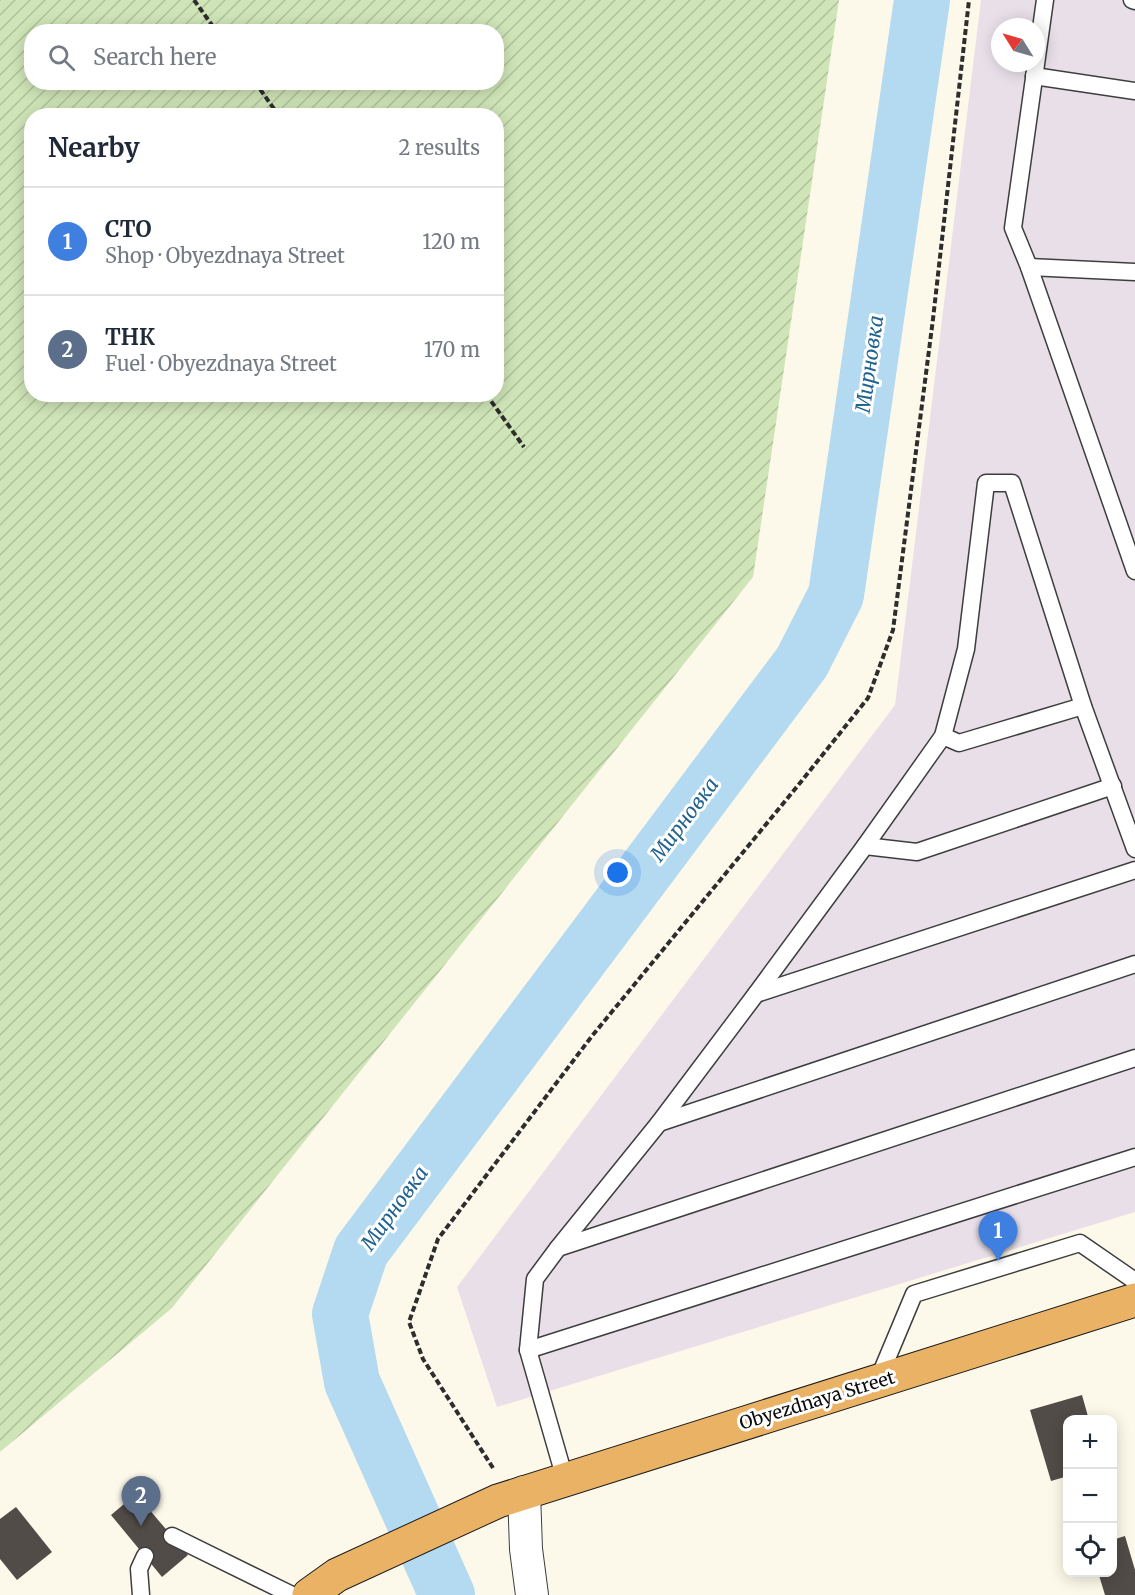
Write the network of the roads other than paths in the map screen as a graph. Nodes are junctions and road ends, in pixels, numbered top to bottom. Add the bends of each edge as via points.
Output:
1 (1045, 0) edge
2 (1034, 76) junction
3 (1135, 91) edge
4 (1029, 267) junction
5 (1135, 271) edge
6 (1135, 571) edge
7 (1083, 706) junction
8 (943, 736) junction
9 (1113, 786) junction
10 (865, 846) junction
11 (1135, 849) edge
12 (1135, 870) edge
13 (1135, 964) edge
14 (756, 994) junction
15 (1135, 1058) edge
16 (659, 1123) junction
17 (1135, 1156) edge
18 (558, 1248) junction
19 (1135, 1281) edge
20 (1135, 1300) edge
21 (528, 1350) junction
22 (878, 1381) junction
23 (565, 1479) junction
24 (511, 1497) junction
25 (172, 1536) dead end
26 (145, 1556) dead end
27 (141, 1595) edge
28 (292, 1595) edge
29 (309, 1595) edge
30 (532, 1595) edge

1 - 2 lane
2 - 3 lane
2 - 4 lane via 1013,228
4 - 5 lane
4 - 6 lane
7 - 8 lane via 959,743
7 - 8 lane via 1012,483 986,483 966,649
7 - 9 lane
8 - 10 lane
9 - 10 lane via 917,852
9 - 11 lane
10 - 14 lane
12 - 14 lane
13 - 16 lane
14 - 16 lane
15 - 18 lane
16 - 18 lane
17 - 21 lane
18 - 21 lane via 535,1279
19 - 22 lane via 1080,1243 914,1294
20 - 22 highway, Obyezdnaya Street
21 - 23 lane
22 - 23 highway, Obyezdnaya Street
23 - 24 highway, Obyezdnaya Street
24 - 29 highway, Obyezdnaya Street via 337,1575
24 - 30 street via 526,1549
25 - 28 lane
26 - 27 lane via 139,1569

